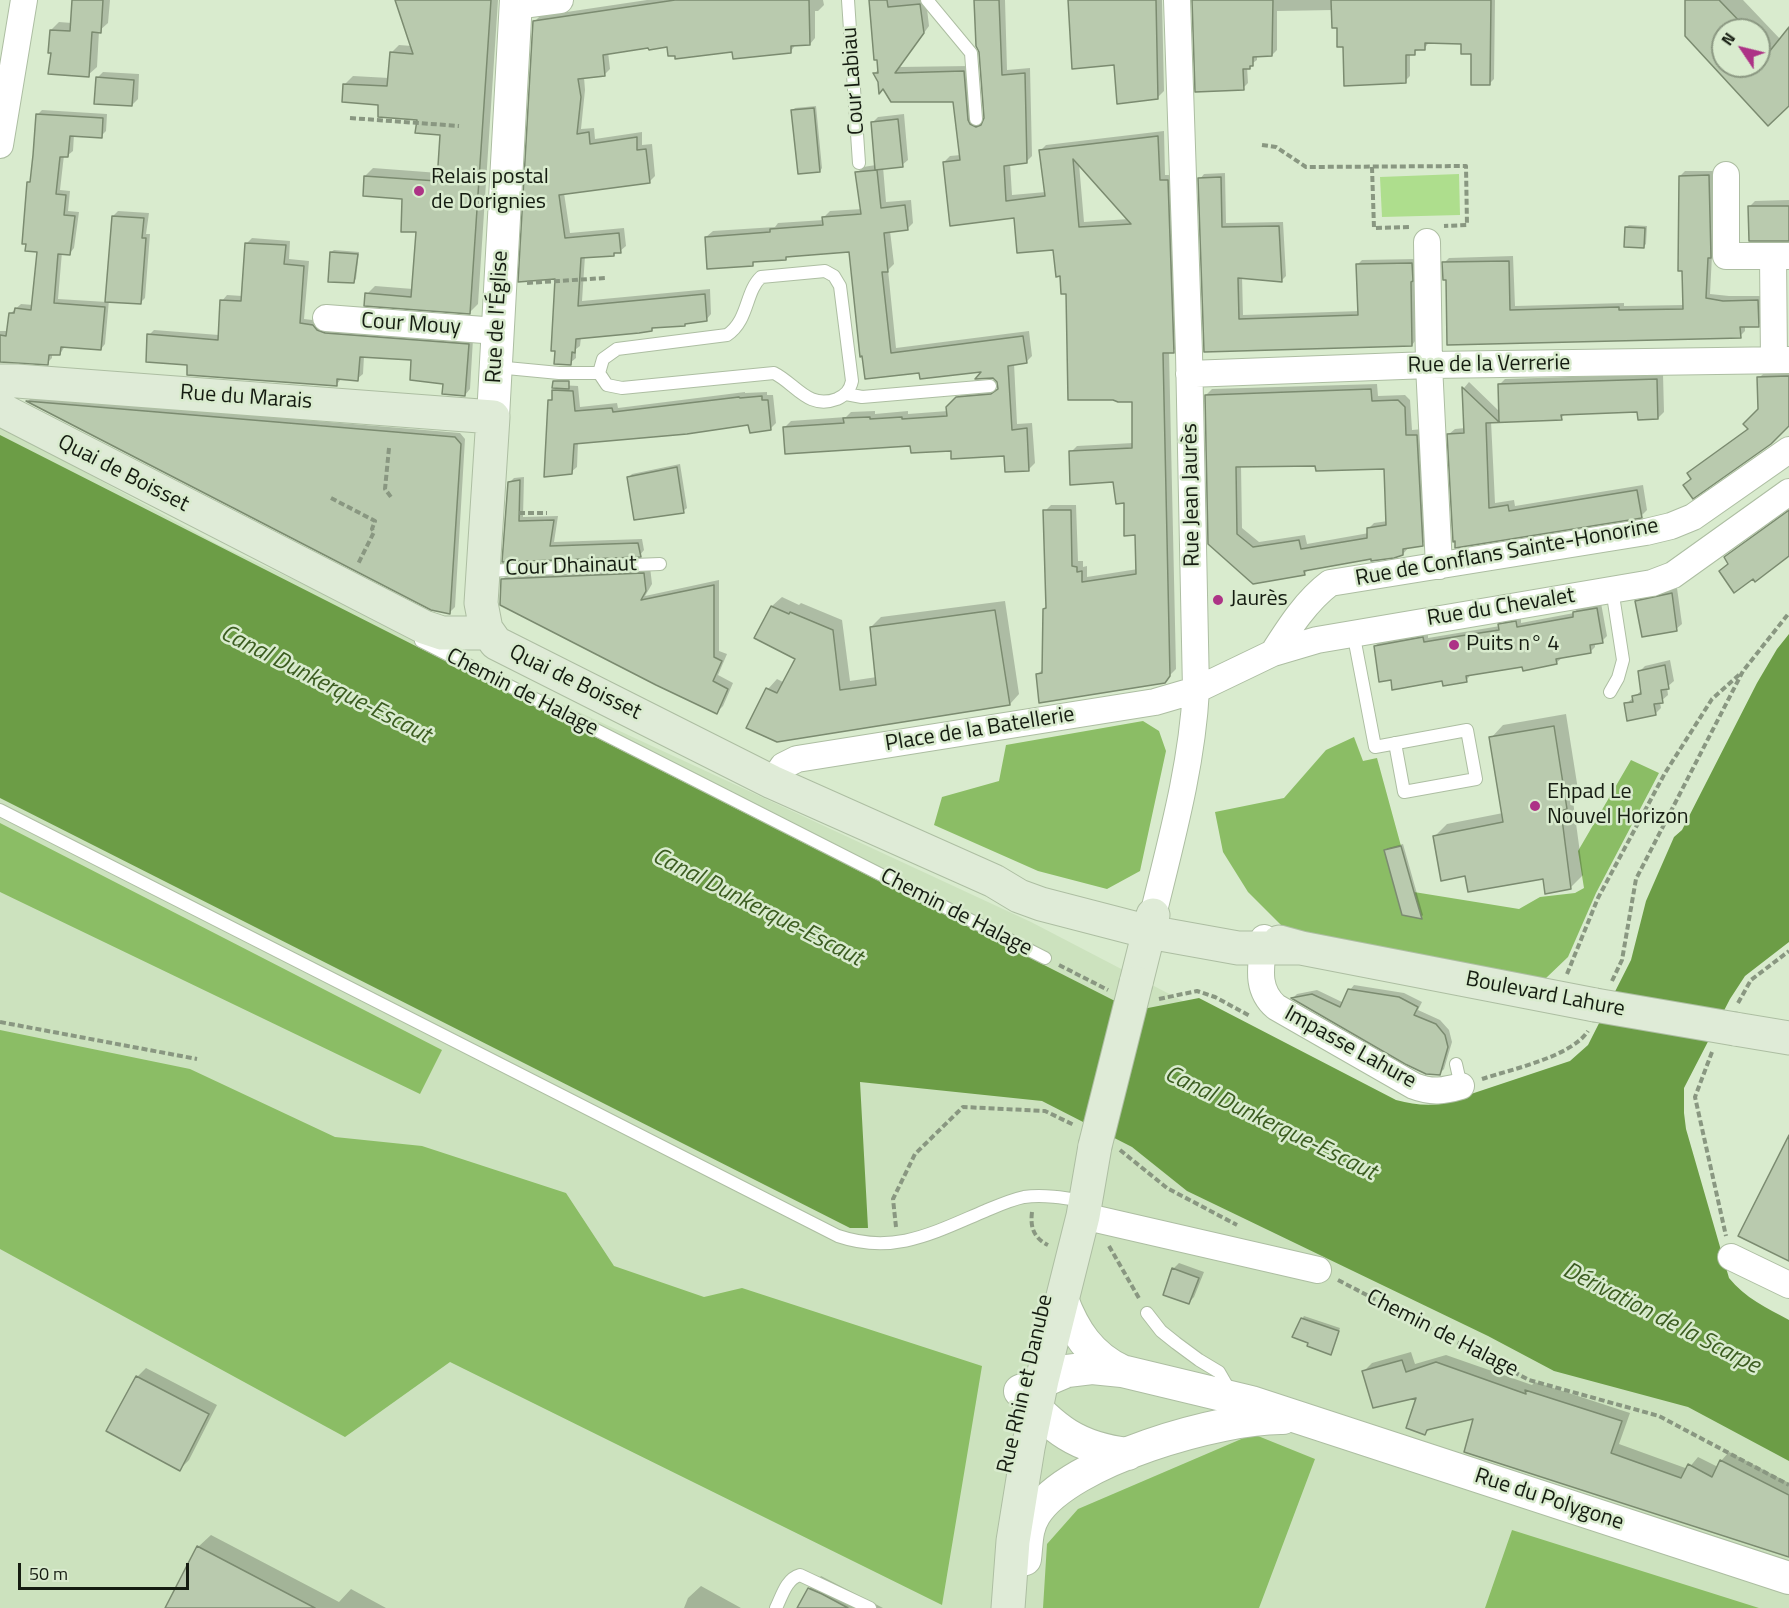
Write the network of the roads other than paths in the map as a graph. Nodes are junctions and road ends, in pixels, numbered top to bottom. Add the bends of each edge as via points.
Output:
1 (24, 0) edge
2 (560, 0) edge
3 (848, 0) edge
4 (927, 0) edge
5 (1177, 0) edge
6 (515, 3) edge
7 (976, 119) dead end
8 (0, 145) edge
9 (860, 163) dead end
10 (1726, 175) dead end
11 (1426, 232) road end
12 (1781, 256) edge
13 (326, 318) dead end
14 (497, 331) junction
15 (1781, 360) edge
16 (1429, 365) junction
17 (495, 367) junction
18 (599, 372) junction
19 (1189, 374) junction
20 (0, 381) edge
21 (990, 386) dead end
22 (846, 394) junction
23 (0, 409) edge
24 (492, 417) junction
25 (1789, 450) edge
26 (1789, 492) edge
27 (660, 564) dead end
28 (1438, 566) junction
29 (483, 571) junction
30 (1612, 590) junction
31 (1353, 632) junction
32 (488, 633) junction
33 (413, 637) dead end
34 (1273, 653) junction
35 (1196, 690) junction
36 (1610, 692) dead end
37 (1395, 743) junction
38 (772, 782) junction
39 (0, 810) edge
40 (1151, 924) junction
41 (1263, 943) junction
42 (1045, 958) dead end
43 (1789, 1038) edge
44 (1459, 1075) road end
45 (1093, 1156) joint
46 (1088, 1210) junction
47 (1731, 1257) road end
48 (1318, 1270) road end
49 (1789, 1285) edge
50 (1062, 1299) junction
51 (1147, 1313) road end
52 (1122, 1371) junction
53 (1032, 1394) junction
54 (1233, 1398) junction
55 (1308, 1422) junction
56 (1128, 1454) junction
57 (1789, 1578) edge
58 (776, 1608) edge
59 (870, 1608) edge
60 (990, 1608) edge
61 (1008, 1608) edge
62 (1019, 1608) edge

1 - 8 street
2 - 6 street
3 - 9 lane, Cour Labiau
4 - 7 lane via 970,52
5 - 19 street, Rue Jean Jaurès
6 - 14 street, Rue de l'Église
10 - 12 street via 1726,256
11 - 16 street
12 - 15 street
13 - 14 street, Cour Mouy
14 - 17 street, Rue de l'Église
15 - 16 street, Rue de la Verrerie
16 - 19 street, Rue de la Verrerie
16 - 28 street
17 - 18 lane
17 - 24 street, Rue de l'Église
18 - 22 lane via 607,385 622,388 774,373 812,400 828,401
18 - 22 lane via 603,359 617,350 726,335 741,320 761,277 825,271 840,286 852,381
19 - 35 street, Rue Jean Jaurès
20 - 24 main road, Rue du Marais
21 - 22 lane via 862,397
23 - 32 main road, Quai de Boisset via 430,630
24 - 29 main road, Rue de l'Église
25 - 28 street, Rue de Conflans Sainte-Honorine via 1693,517 1671,526
26 - 30 street, Rue du Chevalet via 1673,575
27 - 29 lane, Cour Dhainaut
28 - 34 street, Rue de Conflans Sainte-Honorine via 1330,583 1304,609
29 - 32 main road, Rue de l'Église via 481,603
30 - 31 street, Rue du Chevalet
30 - 36 lane via 1623,660
31 - 34 street, Rue du Chevalet
31 - 37 lane via 1375,747
32 - 38 main road, Quai de Boisset via 505,648
33 - 42 lane, Chemin de Halage
34 - 35 street, Rue du Chevalet
35 - 38 street, Place de la Batellerie via 1140,705 797,759 783,766
35 - 40 street, Rue Jean Jaurès via 1189,756
37 - 37 lane via 1467,730 1476,779 1404,792
38 - 40 main road, Quai de Boisset via 1019,896 1041,904
39 - 46 lane via 838,1236 868,1243 915,1240 1006,1203 1034,1197
40 - 41 main road, Boulevard Lahure via 1238,948
40 - 45 main road, Rue Jean Jaurès, bridge
41 - 43 main road, Boulevard Lahure, bridge via 1597,1008
41 - 44 street, Impasse Lahure via 1261,985 1276,1006 1414,1086 1443,1092
45 - 46 main road, Rue Rhin et Danube
46 - 48 street
46 - 50 main road, Rue Rhin et Danube
46 - 53 main road, Rue Rhin et Danube via 1060,1248
47 - 49 street
50 - 52 street, Rue du Polygone via 1080,1338
50 - 53 main road, Rue Rhin et Danube
51 - 54 lane via 1161,1331 1219,1372
52 - 53 street, Rue du Polygone via 1072,1369
52 - 54 street, Rue du Polygone
53 - 56 street, Rue du Polygone via 1057,1428 1101,1450
53 - 60 main road, Rue Rhin et Danube via 1003,1475
53 - 61 main road, Rue Rhin et Danube
54 - 55 street, Rue du Polygone
55 - 56 street, Rue du Polygone via 1269,1418 1227,1424
55 - 57 street, Rue du Polygone
56 - 62 street, Rue du Polygone via 1076,1477 1051,1495 1035,1515 1027,1534
58 - 59 lane via 789,1582 800,1575

